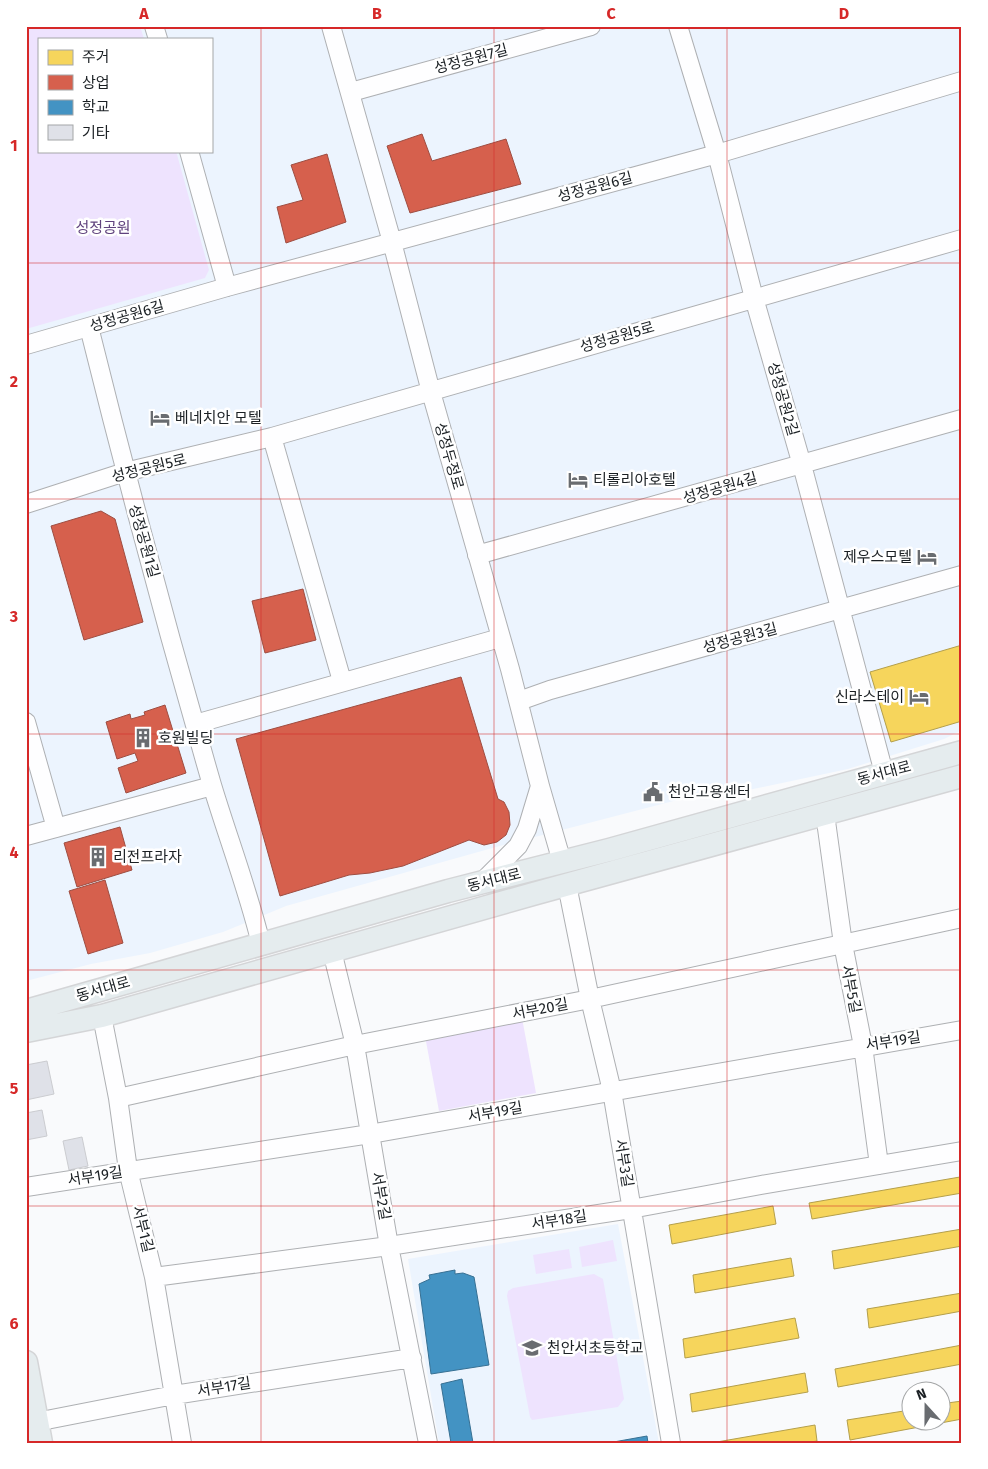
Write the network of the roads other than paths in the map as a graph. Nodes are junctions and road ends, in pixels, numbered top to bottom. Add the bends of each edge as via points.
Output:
1 (154, 26) edge
2 (331, 26) edge
3 (591, 26) edge
4 (678, 26) edge
5 (158, 38) edge
6 (962, 81) edge
7 (351, 92) junction
8 (189, 152) edge
9 (716, 154) junction
10 (962, 239) edge
11 (392, 242) junction
12 (227, 287) junction
13 (754, 298) junction
14 (89, 327) junction
15 (26, 345) edge
16 (431, 392) junction
17 (962, 419) edge
18 (272, 437) junction
19 (802, 465) junction
20 (125, 472) junction
21 (26, 504) edge
22 (477, 556) junction
23 (962, 575) edge
24 (839, 609) junction
25 (500, 638) junction
26 (342, 682) junction
27 (519, 701) junction
28 (26, 722) edge
29 (195, 724) junction
30 (962, 752) edge
31 (884, 773) junction
32 (962, 776) edge
33 (212, 786) junction
34 (540, 786) junction
35 (825, 814) junction
36 (56, 828) junction
37 (26, 836) edge
38 (562, 862) junction
39 (482, 882) junction
40 (567, 885) junction
41 (962, 918) edge
42 (261, 944) junction
43 (842, 944) junction
44 (332, 951) junction
45 (590, 999) junction
46 (26, 1011) edge
47 (102, 1016) junction
48 (962, 1030) edge
49 (26, 1031) edge
50 (355, 1045) junction
51 (863, 1046) junction
52 (612, 1091) junction
53 (118, 1098) junction
54 (370, 1134) junction
55 (962, 1151) edge
56 (879, 1165) junction
57 (128, 1170) junction
58 (26, 1187) edge
59 (632, 1209) junction
60 (389, 1246) junction
61 (154, 1277) junction
62 (412, 1358) junction
63 (26, 1362) edge
64 (174, 1395) junction
65 (35, 1430) edge
66 (182, 1443) edge
67 (428, 1443) edge
68 (671, 1443) edge

1 - 5 street
2 - 7 street, 성정두정로
3 - 7 street, 성정공원7길
4 - 9 street, 성정공원2길
6 - 9 street, 성정공원6길
7 - 11 street, 성정두정로
8 - 12 street
9 - 11 street, 성정공원6길
9 - 13 street, 성정공원2길
10 - 13 street, 성정공원5로
11 - 12 street, 성정공원6길
11 - 16 street, 성정두정로
12 - 14 street, 성정공원6길
13 - 16 street, 성정공원5로
13 - 19 street, 성정공원2길
14 - 15 street, 성정공원6길
14 - 20 street, 성정공원1길
16 - 18 street, 성정공원5로
16 - 22 street, 성정두정로
17 - 19 street, 성정공원4길
18 - 20 street, 성정공원5로
18 - 26 street
19 - 22 street, 성정공원4길
19 - 24 street, 성정공원2길
20 - 21 street, 성정공원5로
20 - 29 street, 성정공원1길
22 - 25 street, 성정두정로
23 - 24 street, 성정공원3길
24 - 27 street, 성정공원3길
24 - 31 street, 성정공원2길
25 - 26 street
25 - 27 street, 성정두정로
26 - 29 street
27 - 34 street, 성정두정로
28 - 36 street
29 - 33 street, 성정공원1길
30 - 31 main road, 동서대로
31 - 38 main road, 동서대로
32 - 35 main road, 동서대로
33 - 36 street
33 - 42 street, 성정공원1길
34 - 38 street, 성정두정로
34 - 39 street via 527,829 518,846
35 - 40 main road, 동서대로
35 - 43 street, 서부5길
36 - 37 street
38 - 39 main road, 동서대로
38 - 40 main road, 성정두정로
39 - 42 main road, 동서대로
40 - 44 main road, 동서대로
40 - 45 street, 서부3길
41 - 43 street, 서부20길
42 - 46 main road, 동서대로
43 - 45 street, 서부20길
43 - 51 street, 서부5길
44 - 47 main road, 동서대로
44 - 50 street, 서부2길
45 - 50 street, 서부20길
45 - 52 street, 서부3길
47 - 49 main road, 동서대로
47 - 53 street, 서부1길
48 - 51 street, 서부19길
50 - 53 street, 서부20길
50 - 54 street, 서부2길
51 - 52 street, 서부19길
51 - 56 street, 서부5길
52 - 54 street, 서부19길
52 - 59 street, 서부3길
53 - 57 street, 서부1길
54 - 57 street, 서부19길
54 - 60 street, 서부2길
55 - 56 street, 서부18길
56 - 59 street, 서부18길
57 - 58 street, 서부19길
57 - 61 street, 서부1길
59 - 60 street, 서부18길
59 - 68 street, 서부3길
60 - 61 street, 서부18길
60 - 62 street, 서부2길
61 - 64 street, 서부1길
62 - 64 street, 서부17길
62 - 67 street, 서부2길
63 - 65 main road
64 - 65 street, 서부17길
64 - 66 street, 서부1길

